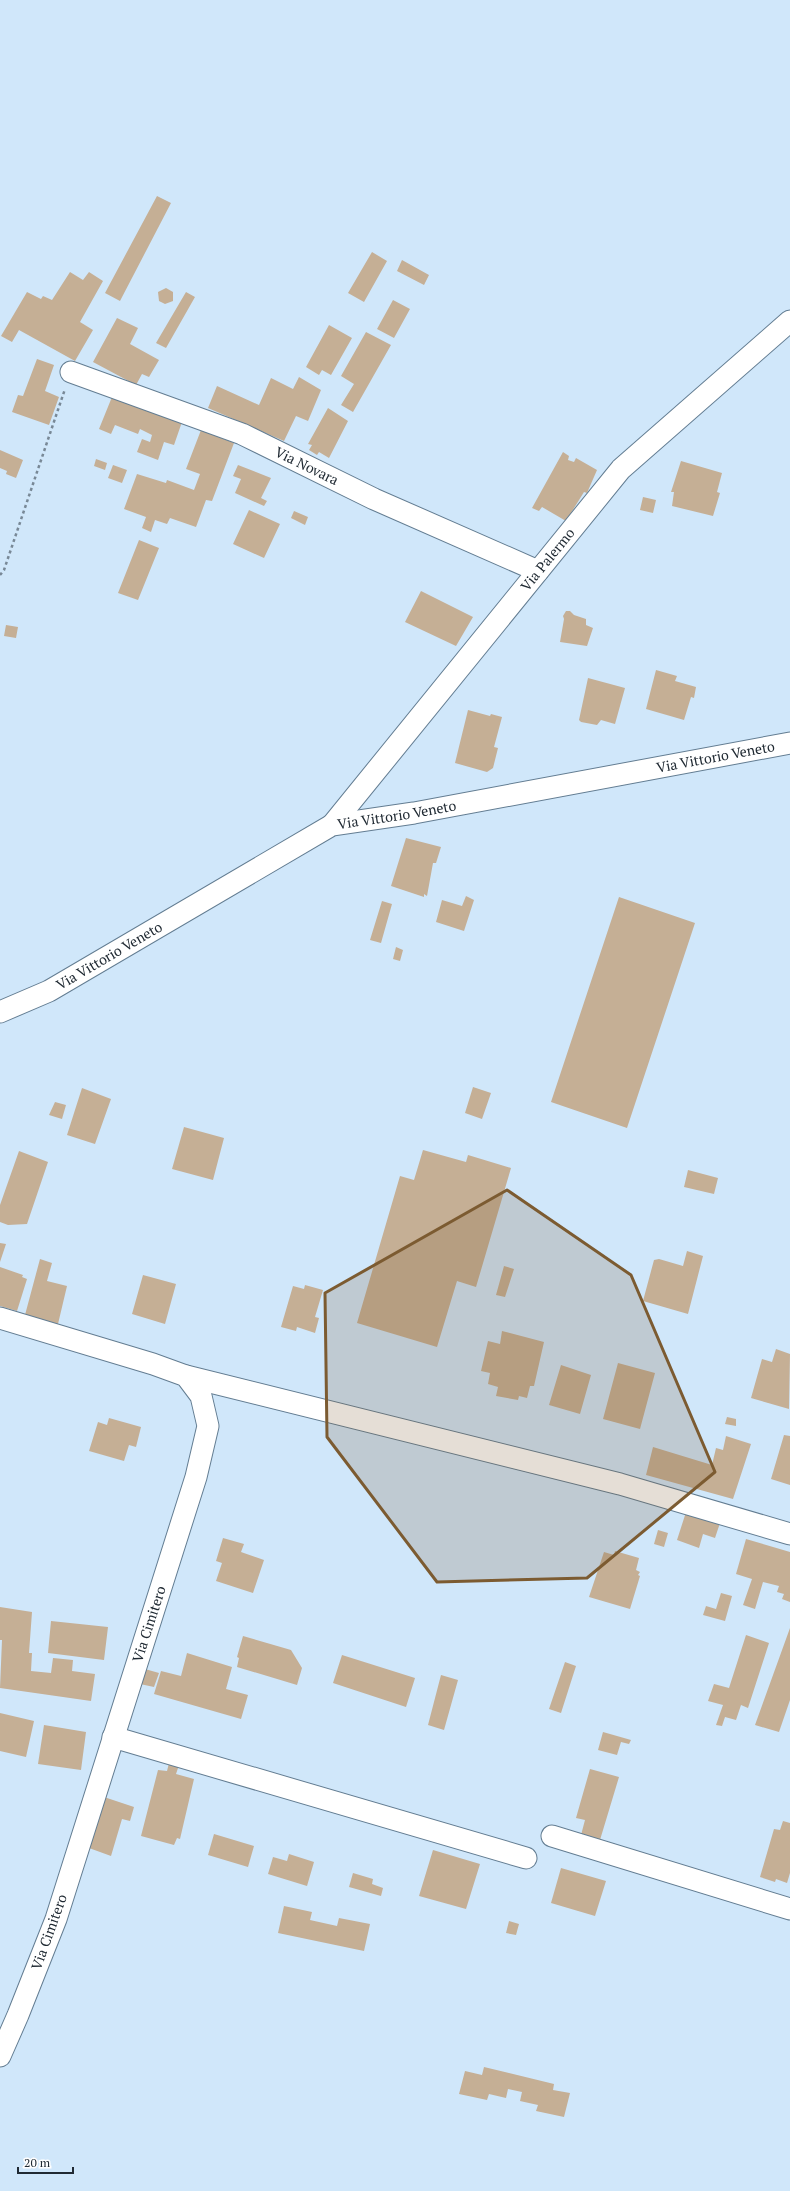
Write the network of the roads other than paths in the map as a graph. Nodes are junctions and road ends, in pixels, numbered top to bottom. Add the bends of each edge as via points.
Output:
1 (790, 321) edge
2 (71, 372) road end
3 (538, 571) junction
4 (790, 743) edge
5 (332, 825) junction
6 (0, 1012) edge
7 (0, 1318) edge
8 (186, 1376) junction
9 (790, 1534) edge
10 (113, 1737) junction
11 (552, 1836) dead end
12 (526, 1858) dead end
13 (790, 1909) edge
14 (0, 2056) edge

1 - 3 street, Via Palermo via 621,469
2 - 3 street, Via Novara via 242,434 374,499
3 - 5 street, Via Palermo
4 - 5 street, Via Vittorio Veneto via 414,813
5 - 6 street, Via Vittorio Veneto via 49,991
7 - 8 street
8 - 9 street via 620,1484
8 - 10 street, Via Cimitero via 201,1396 208,1426 196,1477
10 - 12 street
10 - 14 street, Via Cimitero via 56,1919
11 - 13 street

